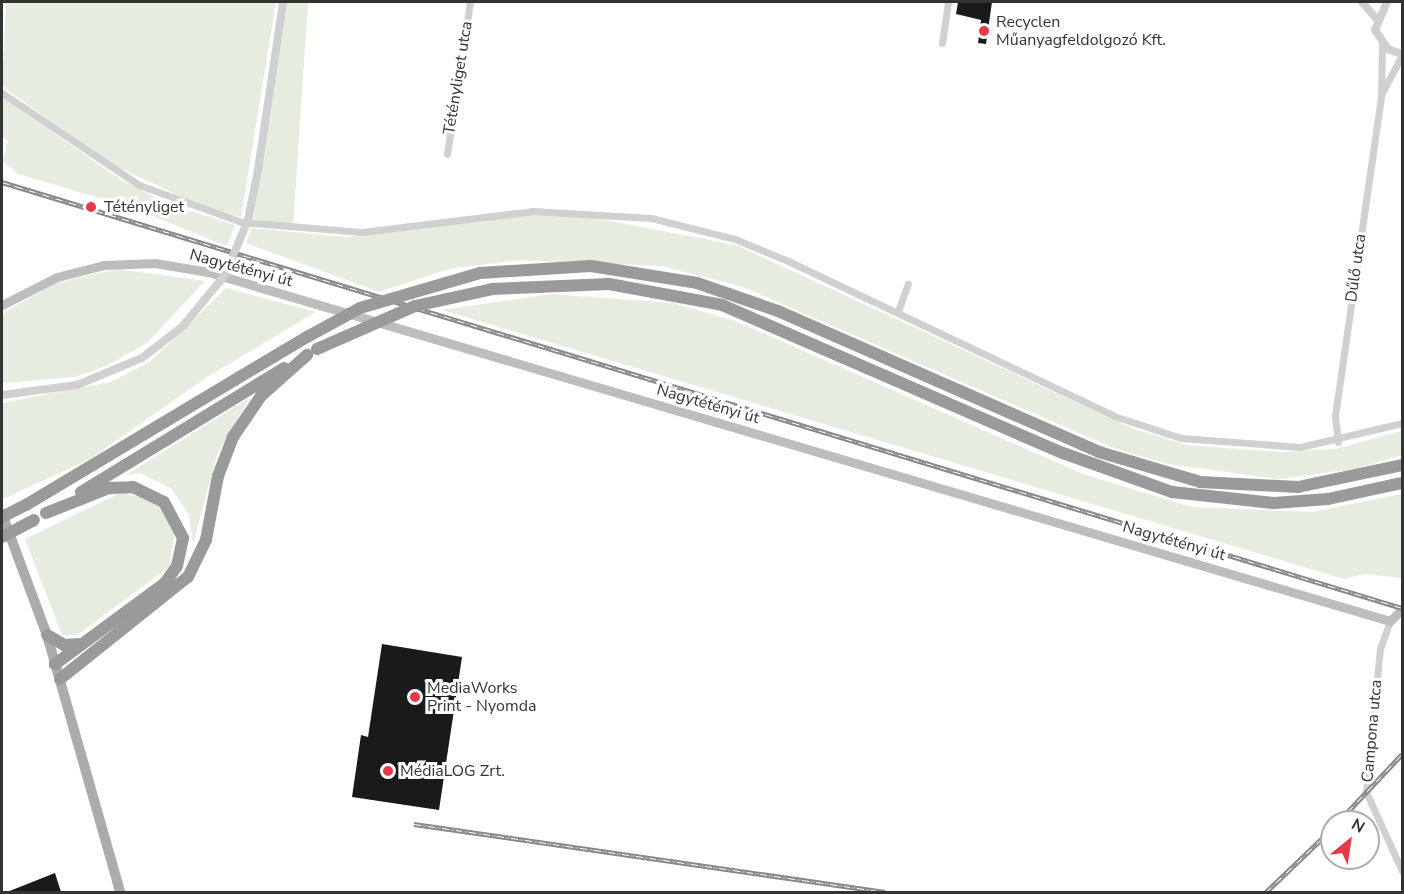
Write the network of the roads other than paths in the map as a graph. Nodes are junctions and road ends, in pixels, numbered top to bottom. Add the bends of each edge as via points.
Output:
1 (283, 2) edge
2 (470, 2) edge
3 (948, 2) edge
4 (1362, 2) edge
5 (1387, 2) edge
6 (1376, 18) junction
7 (942, 43) dead end
8 (1382, 43) junction
9 (1402, 54) edge
10 (2, 93) edge
11 (1381, 95) junction
12 (447, 154) dead end
13 (908, 284) dead end
14 (2, 305) edge
15 (898, 311) junction
16 (312, 352) junction
17 (2, 395) edge
18 (1402, 423) edge
19 (1338, 442) junction
20 (1402, 465) edge
21 (1402, 483) edge
22 (46, 513) junction
23 (2, 516) edge
24 (2, 537) edge
25 (1402, 609) edge
26 (1390, 621) junction
27 (47, 635) junction
28 (81, 643) junction
29 (78, 660) junction
30 (56, 664) junction
31 (60, 679) junction
32 (1402, 871) edge
33 (120, 892) edge

1 - 17 street, bridge via 248,220 225,275 182,327 142,358 77,385
2 - 12 street, Tétényliget utca
3 - 7 street
4 - 6 street
5 - 6 street
6 - 8 street
8 - 9 street
8 - 11 street, Dűlő utca
9 - 11 street, Dűlő utca
10 - 15 street via 140,185 242,222 362,232 532,211 611,213 735,239
11 - 19 street, Dűlő utca via 1335,416
13 - 15 street
14 - 26 main road, Nagytétényi út via 57,277 104,265 155,263 208,272
15 - 19 street via 1140,426 1228,446
16 - 21 highway, bridge via 415,306 492,289 609,284 722,305 1073,457 1172,492 1274,503 1328,499
16 - 22 highway
16 - 29 highway via 261,396 233,437 218,476 206,540 188,577 168,598
18 - 19 street
20 - 23 highway, bridge via 1298,487 1246,487 1177,477 1099,452 722,290 643,271 591,266 480,273 360,308
22 - 24 highway, bridge
22 - 28 highway via 109,488 133,487 164,502 182,531 182,553 170,579
23 - 27 main road
25 - 26 main road
26 - 32 street, Campona utca via 1380,648 1366,792
27 - 28 highway via 64,645
27 - 30 main road
28 - 30 highway
29 - 30 highway
29 - 31 highway
30 - 31 main road
31 - 33 main road

